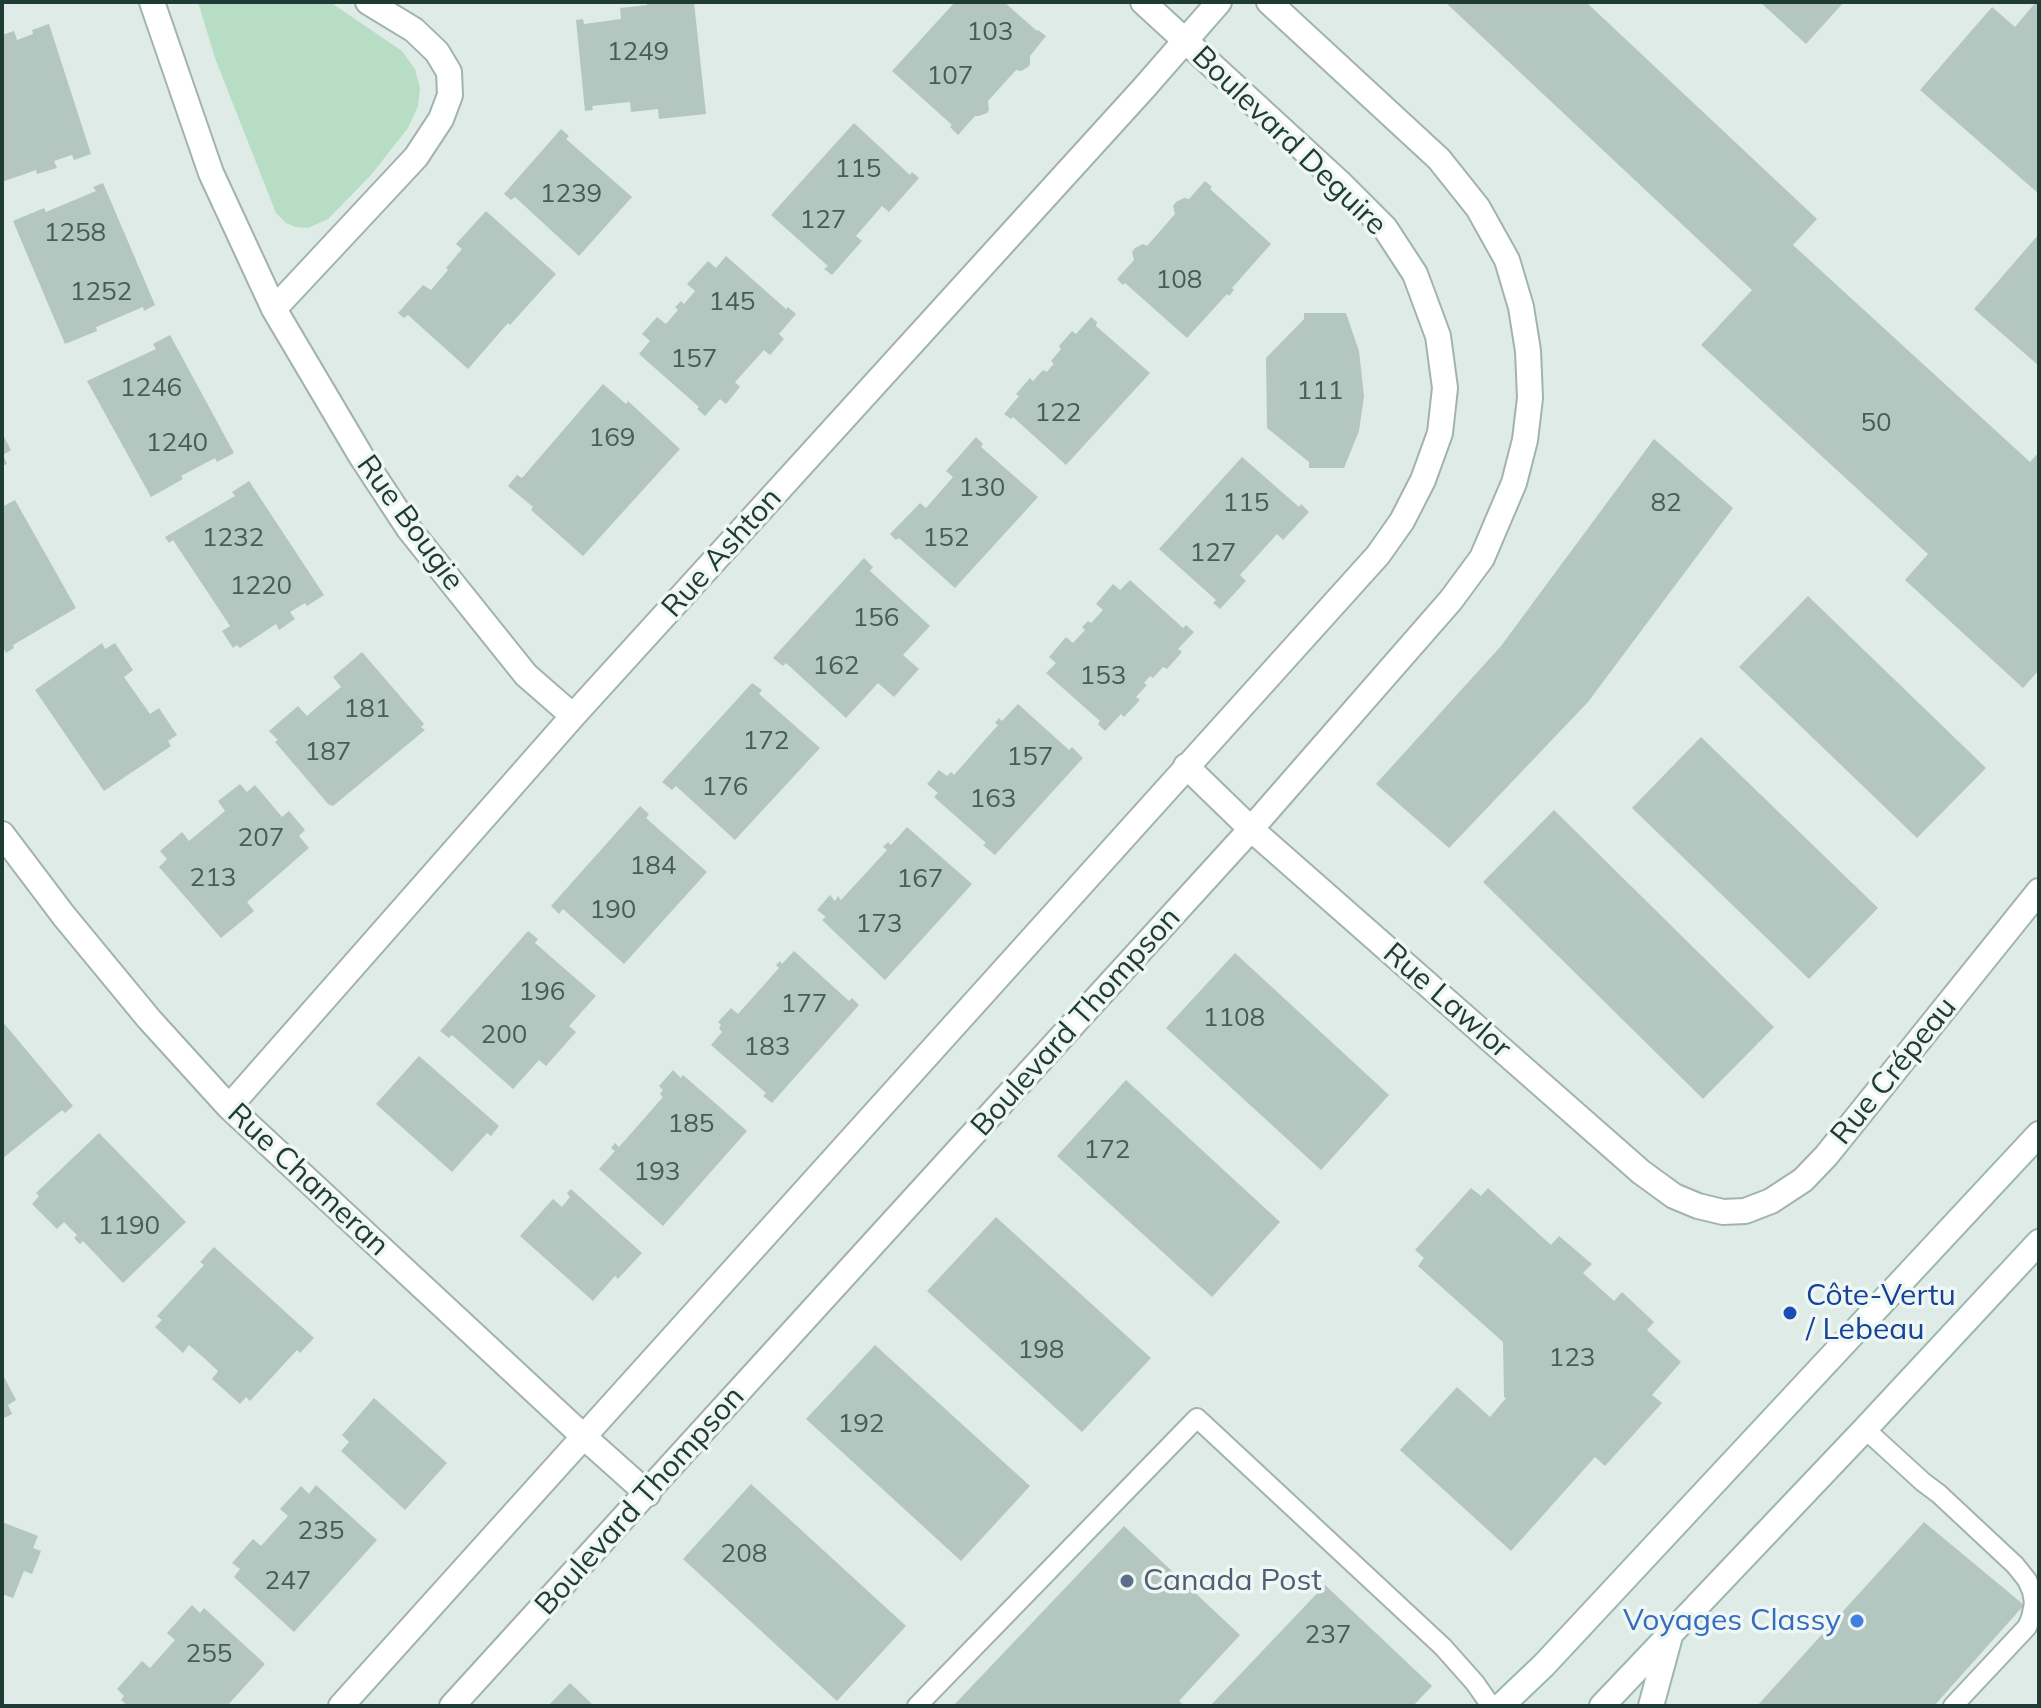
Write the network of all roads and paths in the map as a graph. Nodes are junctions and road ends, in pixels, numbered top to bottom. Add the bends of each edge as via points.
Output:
1 (152, 2) edge
2 (368, 2) edge
3 (1143, 2) edge
4 (1219, 2) edge
5 (1269, 2) edge
6 (1186, 41) junction
7 (274, 309) junction
8 (573, 716) junction
9 (1186, 766) junction
10 (1251, 829) junction
11 (2, 834) edge
12 (2039, 891) edge
13 (229, 1107) junction
14 (2039, 1134) edge
15 (1723, 1212) joint
16 (2039, 1242) edge
17 (1865, 1429) junction
18 (583, 1436) junction
19 (648, 1494) junction
20 (1671, 1634) junction
21 (341, 1706) edge
22 (452, 1706) edge
23 (917, 1706) edge
24 (1491, 1706) edge
25 (1501, 1706) edge
26 (1602, 1706) edge
27 (1651, 1706) edge
28 (1953, 1706) edge

1 - 7 street, Rue Bougie via 211,173
2 - 7 street via 414,30 437,52 449,72 450,95 416,157
3 - 6 street, Boulevard Deguire
4 - 6 street, Rue Ashton
5 - 10 street, Boulevard Thompson via 1439,159 1478,208 1507,260 1521,307 1530,398 1514,483 1482,558
6 - 8 street, Rue Ashton
6 - 9 street, Boulevard Deguire via 1385,228 1415,274 1438,336 1445,388 1440,433 1402,521 1378,555
7 - 8 street, Rue Bougie via 409,529 526,675
8 - 13 street, Rue Ashton
9 - 10 street, Rue Lawlor
9 - 18 street
10 - 15 street, Rue Lawlor via 1641,1172 1674,1196
10 - 19 street, Boulevard Thompson
11 - 13 street, Rue Chameran via 149,1019
12 - 15 street, Rue Crépeau via 1803,1180 1771,1201
13 - 18 street, Rue Chameran
14 - 25 street
16 - 17 street
17 - 20 street
17 - 28 lane via 2015,1565 2032,1591 2027,1627
18 - 19 street, Rue Chameran
18 - 21 street
19 - 22 street, Boulevard Thompson
20 - 26 street
20 - 27 street
23 - 24 lane via 1197,1418 1443,1647

